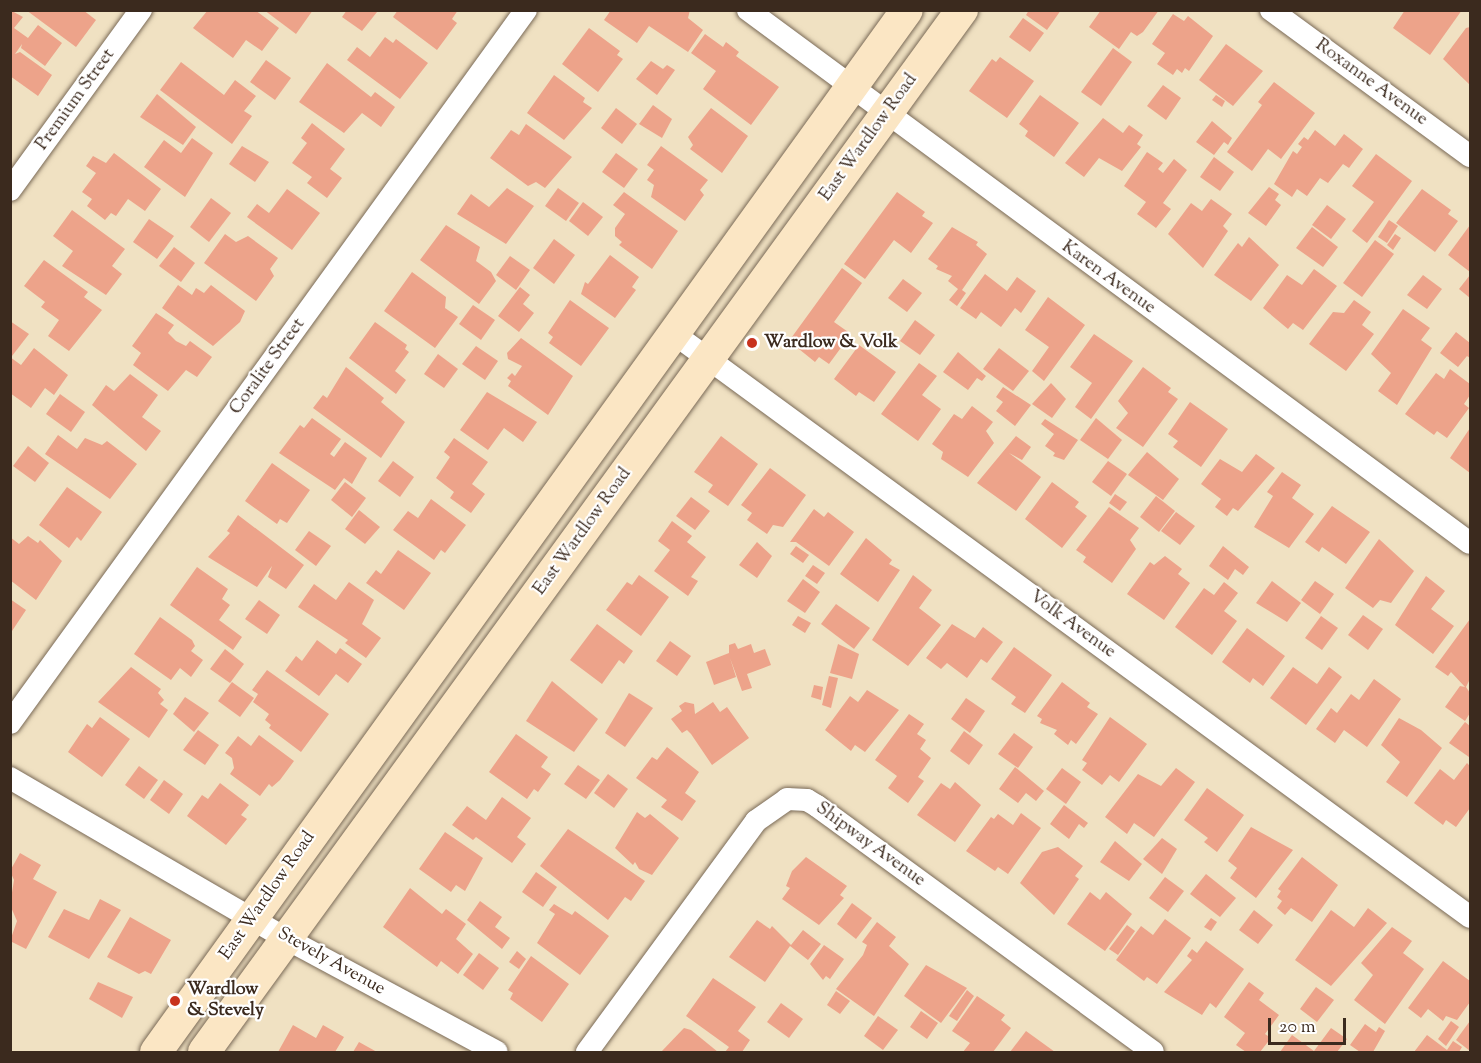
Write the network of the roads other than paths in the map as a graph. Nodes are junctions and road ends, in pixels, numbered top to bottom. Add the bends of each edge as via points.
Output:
1 (141, 10) edge
2 (526, 10) edge
3 (748, 10) edge
4 (907, 10) edge
5 (962, 10) edge
6 (1271, 10) edge
7 (850, 89) junction
8 (886, 115) junction
9 (1470, 156) edge
10 (10, 190) edge
11 (674, 333) junction
12 (709, 359) junction
13 (1470, 543) edge
14 (10, 723) edge
15 (10, 778) edge
16 (1470, 917) edge
17 (252, 918) junction
18 (287, 939) junction
19 (156, 1053) edge
20 (204, 1053) edge
21 (497, 1053) edge
22 (587, 1053) edge
23 (1153, 1053) edge

1 - 10 street, Premium Street
2 - 14 street, Coralite Street
3 - 7 street, Karen Avenue
4 - 7 main road, East Wardlow Road
5 - 8 main road, East Wardlow Road
6 - 9 street, Roxanne Avenue
7 - 8 street, Karen Avenue
7 - 11 main road, East Wardlow Road
8 - 12 main road, East Wardlow Road
8 - 13 street, Karen Avenue
11 - 12 street, Volk Avenue
11 - 17 main road, East Wardlow Road
12 - 16 street, Volk Avenue
12 - 18 main road, East Wardlow Road
15 - 17 street, Stevely Avenue
17 - 18 street, Stevely Avenue
17 - 19 main road, East Wardlow Road
18 - 20 main road, East Wardlow Road
18 - 21 street, Stevely Avenue
22 - 23 street, Shipway Avenue via 756,821 787,799 807,800 817,806

